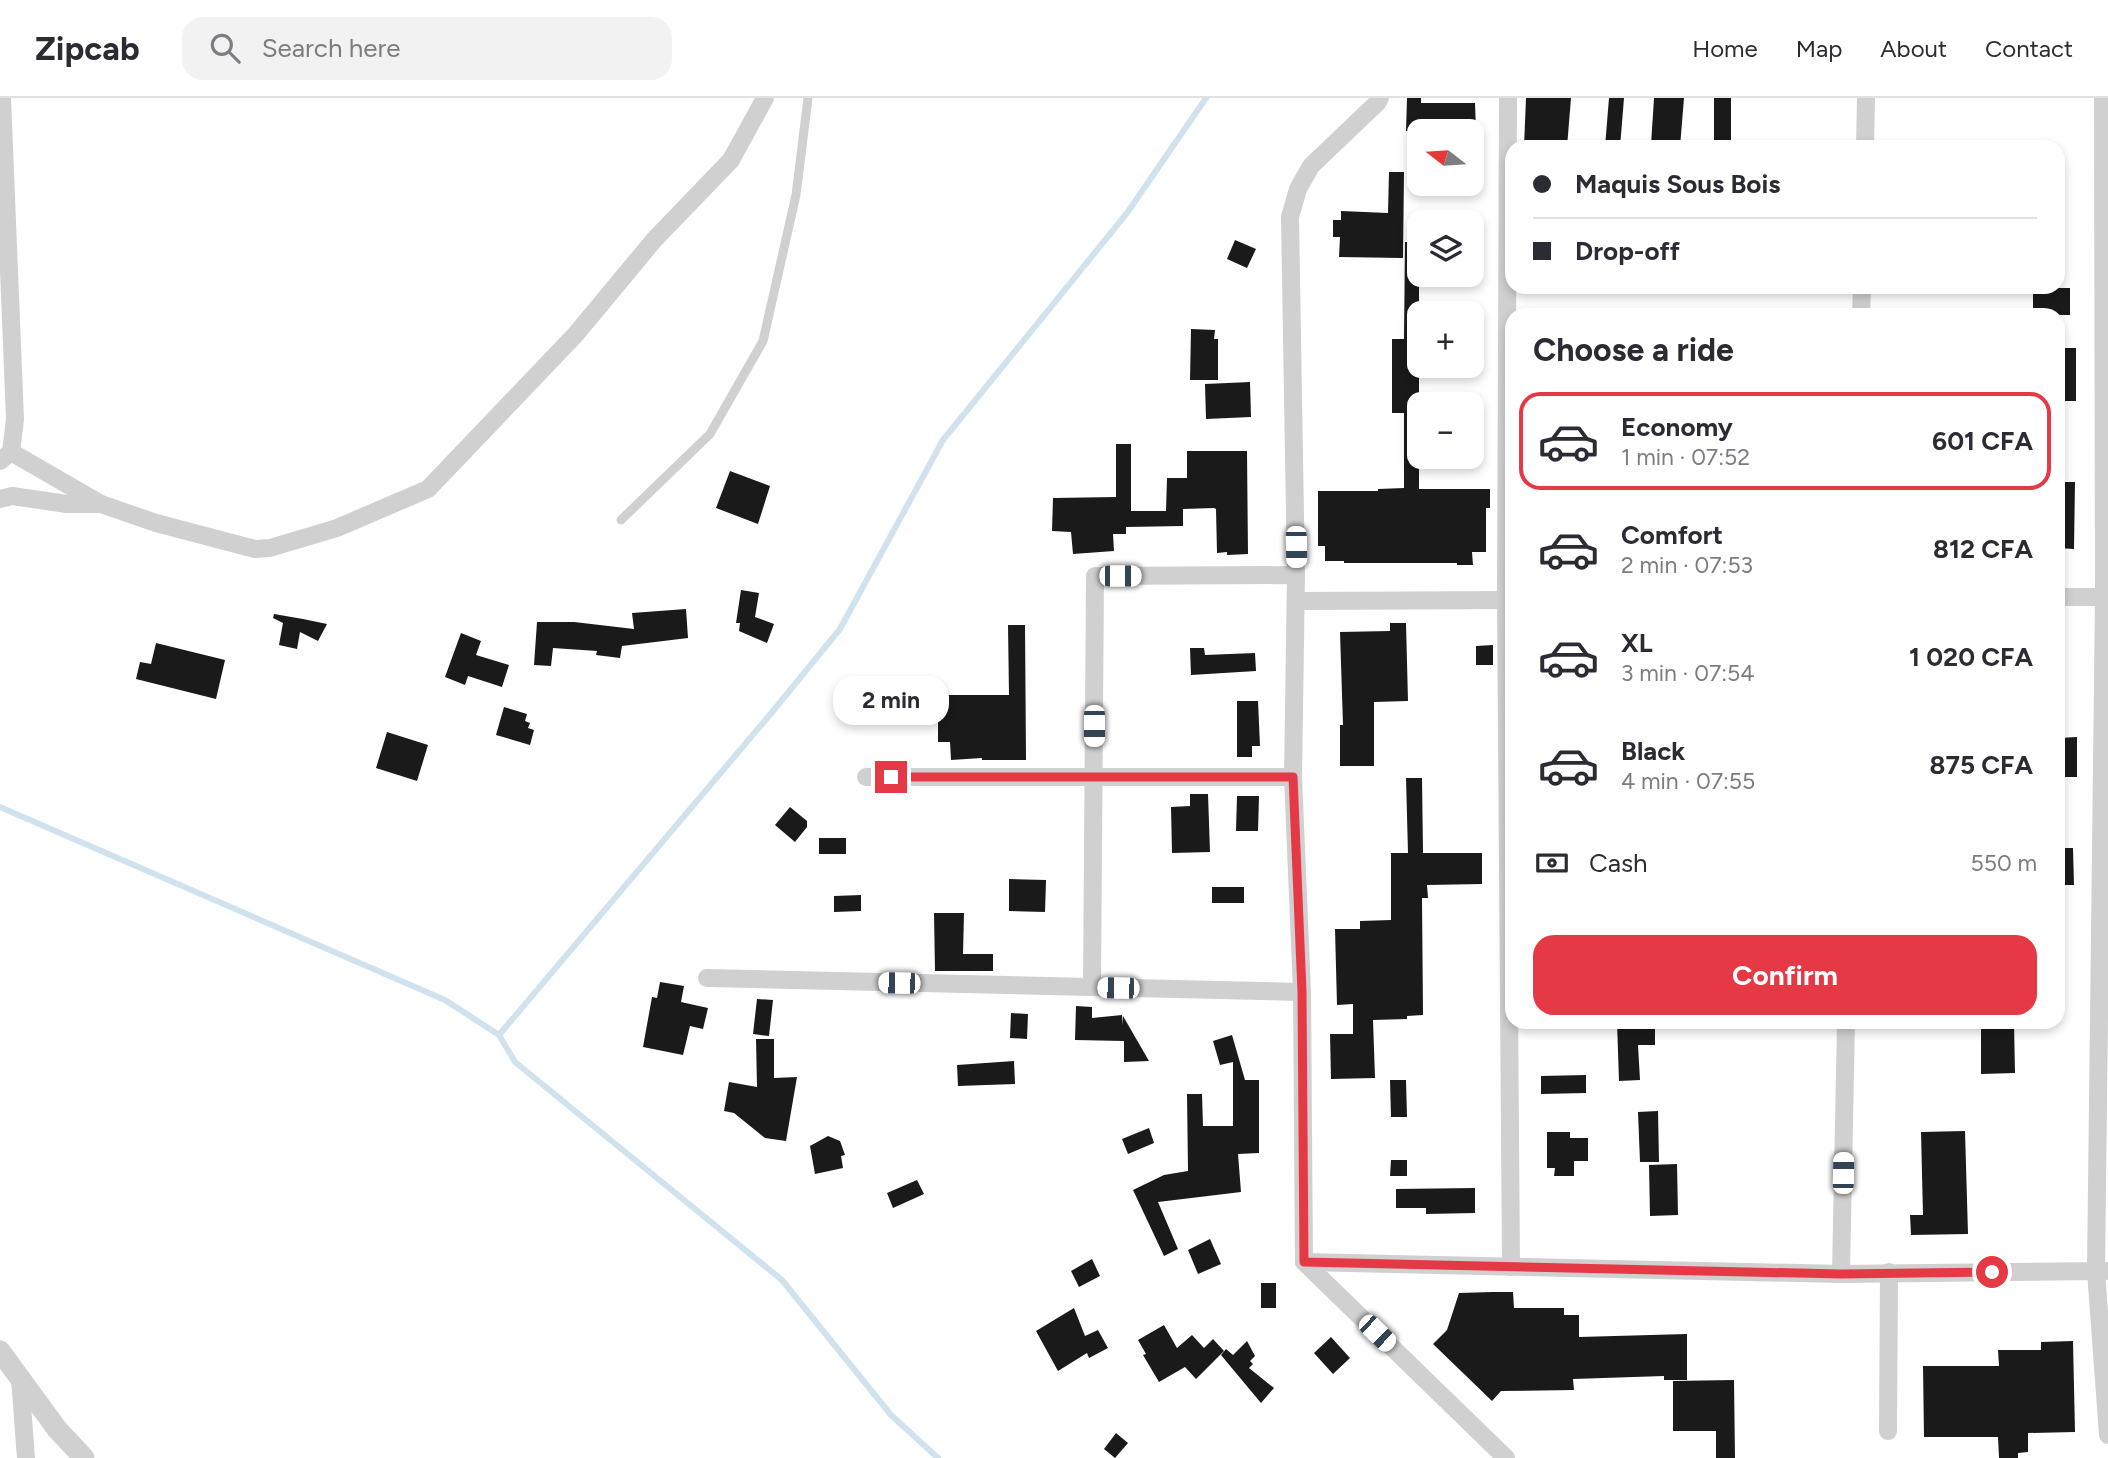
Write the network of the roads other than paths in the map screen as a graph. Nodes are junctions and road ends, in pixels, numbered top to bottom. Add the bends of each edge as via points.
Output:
1 (2, 98) edge
2 (765, 98) edge
3 (808, 98) edge
4 (1380, 98) edge
5 (1508, 98) edge
6 (1866, 98) edge
7 (2103, 98) edge
8 (1508, 140) edge
9 (1865, 140) edge
10 (5, 457) edge
11 (0, 499) edge
12 (101, 503) junction
13 (621, 520) dead end
14 (1296, 575) junction
15 (2065, 597) edge
16 (2106, 597) edge
17 (1505, 600) edge
18 (1296, 601) junction
19 (1094, 775) junction
20 (866, 777) dead end
21 (1293, 777) junction
22 (707, 978) dead end
23 (1092, 987) junction
24 (1302, 992) junction
25 (1510, 1029) edge
26 (1846, 1029) edge
27 (1304, 1262) junction
28 (1511, 1267) junction
29 (2102, 1271) edge
30 (1889, 1272) junction
31 (1841, 1274) junction
32 (0, 1351) edge
33 (20, 1378) junction
34 (1888, 1431) dead end
35 (2108, 1435) edge
36 (26, 1458) edge
37 (83, 1458) edge
38 (1506, 1458) edge

1 - 10 street via 15,419
2 - 12 street via 731,160 654,240 576,334 428,489 338,528 254,549
3 - 13 lane via 796,195 763,341 710,434
4 - 14 street via 1311,166 1290,218
5 - 8 street
6 - 9 street
7 - 16 street
10 - 12 street
11 - 12 street
14 - 18 street
14 - 19 street via 1095,576
15 - 16 street
16 - 29 street
17 - 18 street
18 - 21 street
19 - 20 street
19 - 21 street
19 - 23 street
21 - 24 street
22 - 23 street
23 - 24 street
24 - 27 street
25 - 28 street
26 - 31 street
27 - 28 street
27 - 38 street
28 - 31 street
29 - 30 street
29 - 35 street
30 - 31 street
30 - 34 street
32 - 33 street
33 - 36 street
33 - 37 street

